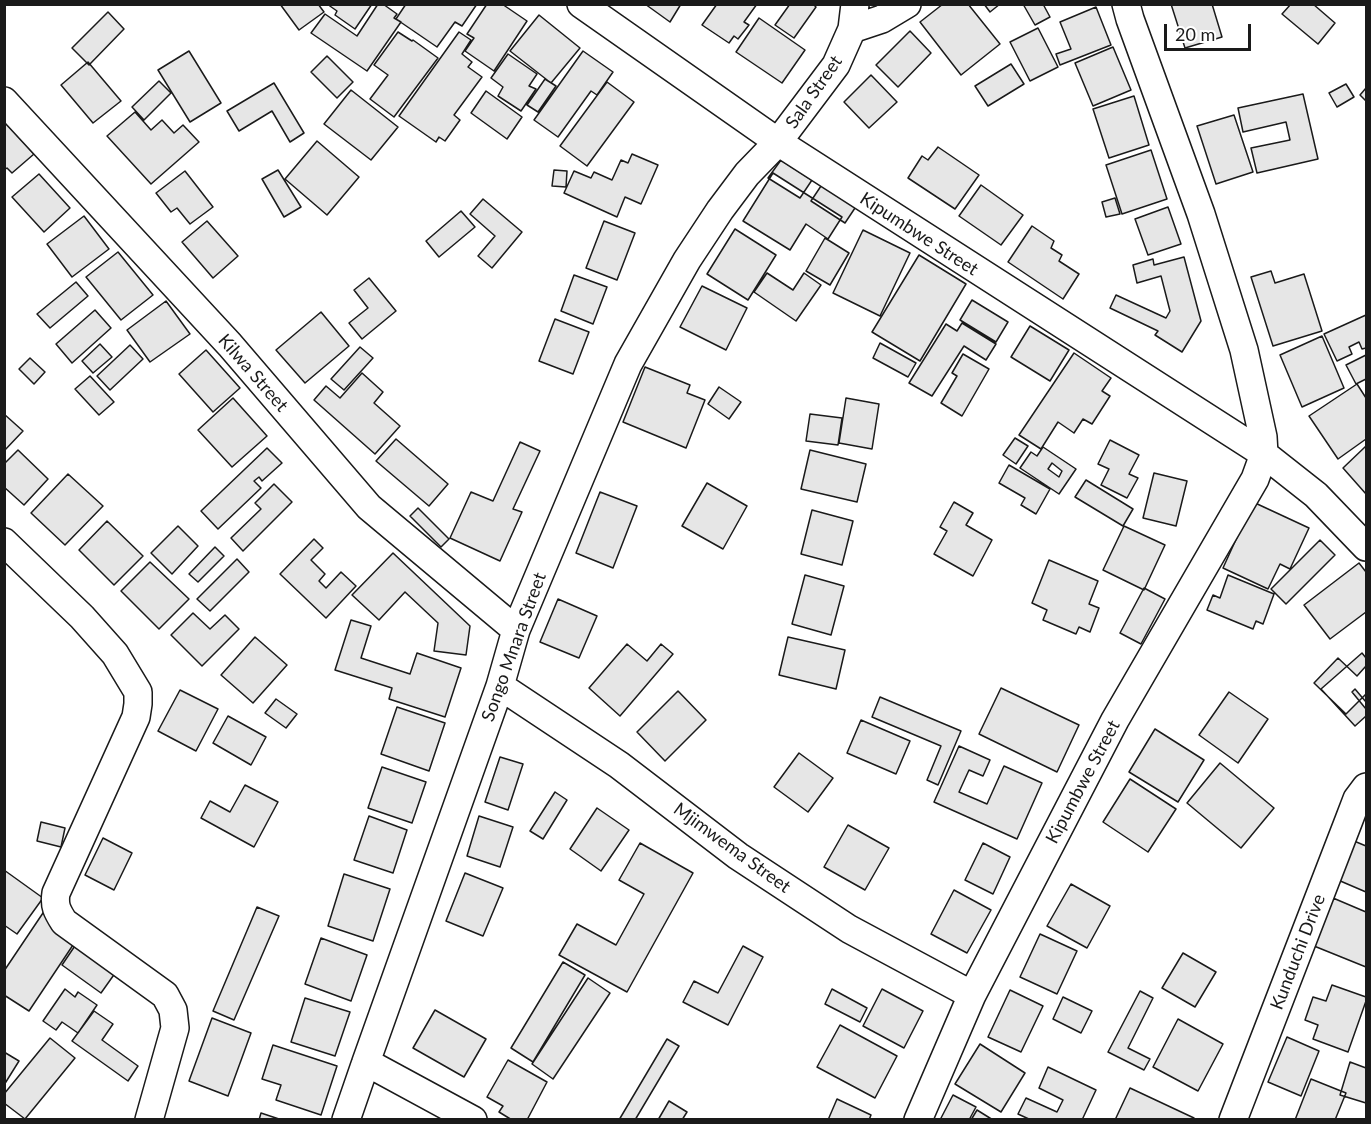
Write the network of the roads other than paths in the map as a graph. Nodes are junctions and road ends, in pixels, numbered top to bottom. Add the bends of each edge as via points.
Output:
1 (581, 4) edge
2 (907, 4) edge
3 (1126, 4) edge
4 (854, 17) edge
5 (4, 101) edge
6 (778, 142) junction
7 (1264, 454) junction
8 (4, 542) edge
9 (1366, 548) edge
10 (516, 630) junction
11 (500, 686) junction
12 (1366, 787) edge
13 (972, 995) junction
14 (366, 1062) junction
15 (149, 1119) edge
16 (346, 1119) edge
17 (473, 1119) edge
18 (918, 1119) edge
19 (1233, 1119) edge

1 - 6 street, Kipumbwe Street
2 - 4 street via 882,19
3 - 7 street, Kipumbwe Street via 1244,350 1260,417
4 - 6 street, Sala Street via 836,65
5 - 10 street, Kilwa Street via 230,345 369,507
6 - 7 street, Kipumbwe Street
6 - 10 street, Songo Mnara Street via 747,174 707,230 628,364
7 - 9 street, Kipumbwe Street via 1316,495
7 - 13 street, Kipumbwe Street via 1255,479 1116,720
8 - 15 street via 89,624 115,654 138,692 136,717 54,903 64,922 165,995 173,1010 175,1028
10 - 11 street, Songo Mnara Street
11 - 13 street, Mjimwema Street via 619,765 738,856 849,928
11 - 14 street, Songo Mnara Street
12 - 19 street, Kunduchi Drive via 1357,799
13 - 18 street, Kipumbwe Street
14 - 16 street, Songo Mnara Street
14 - 17 street

